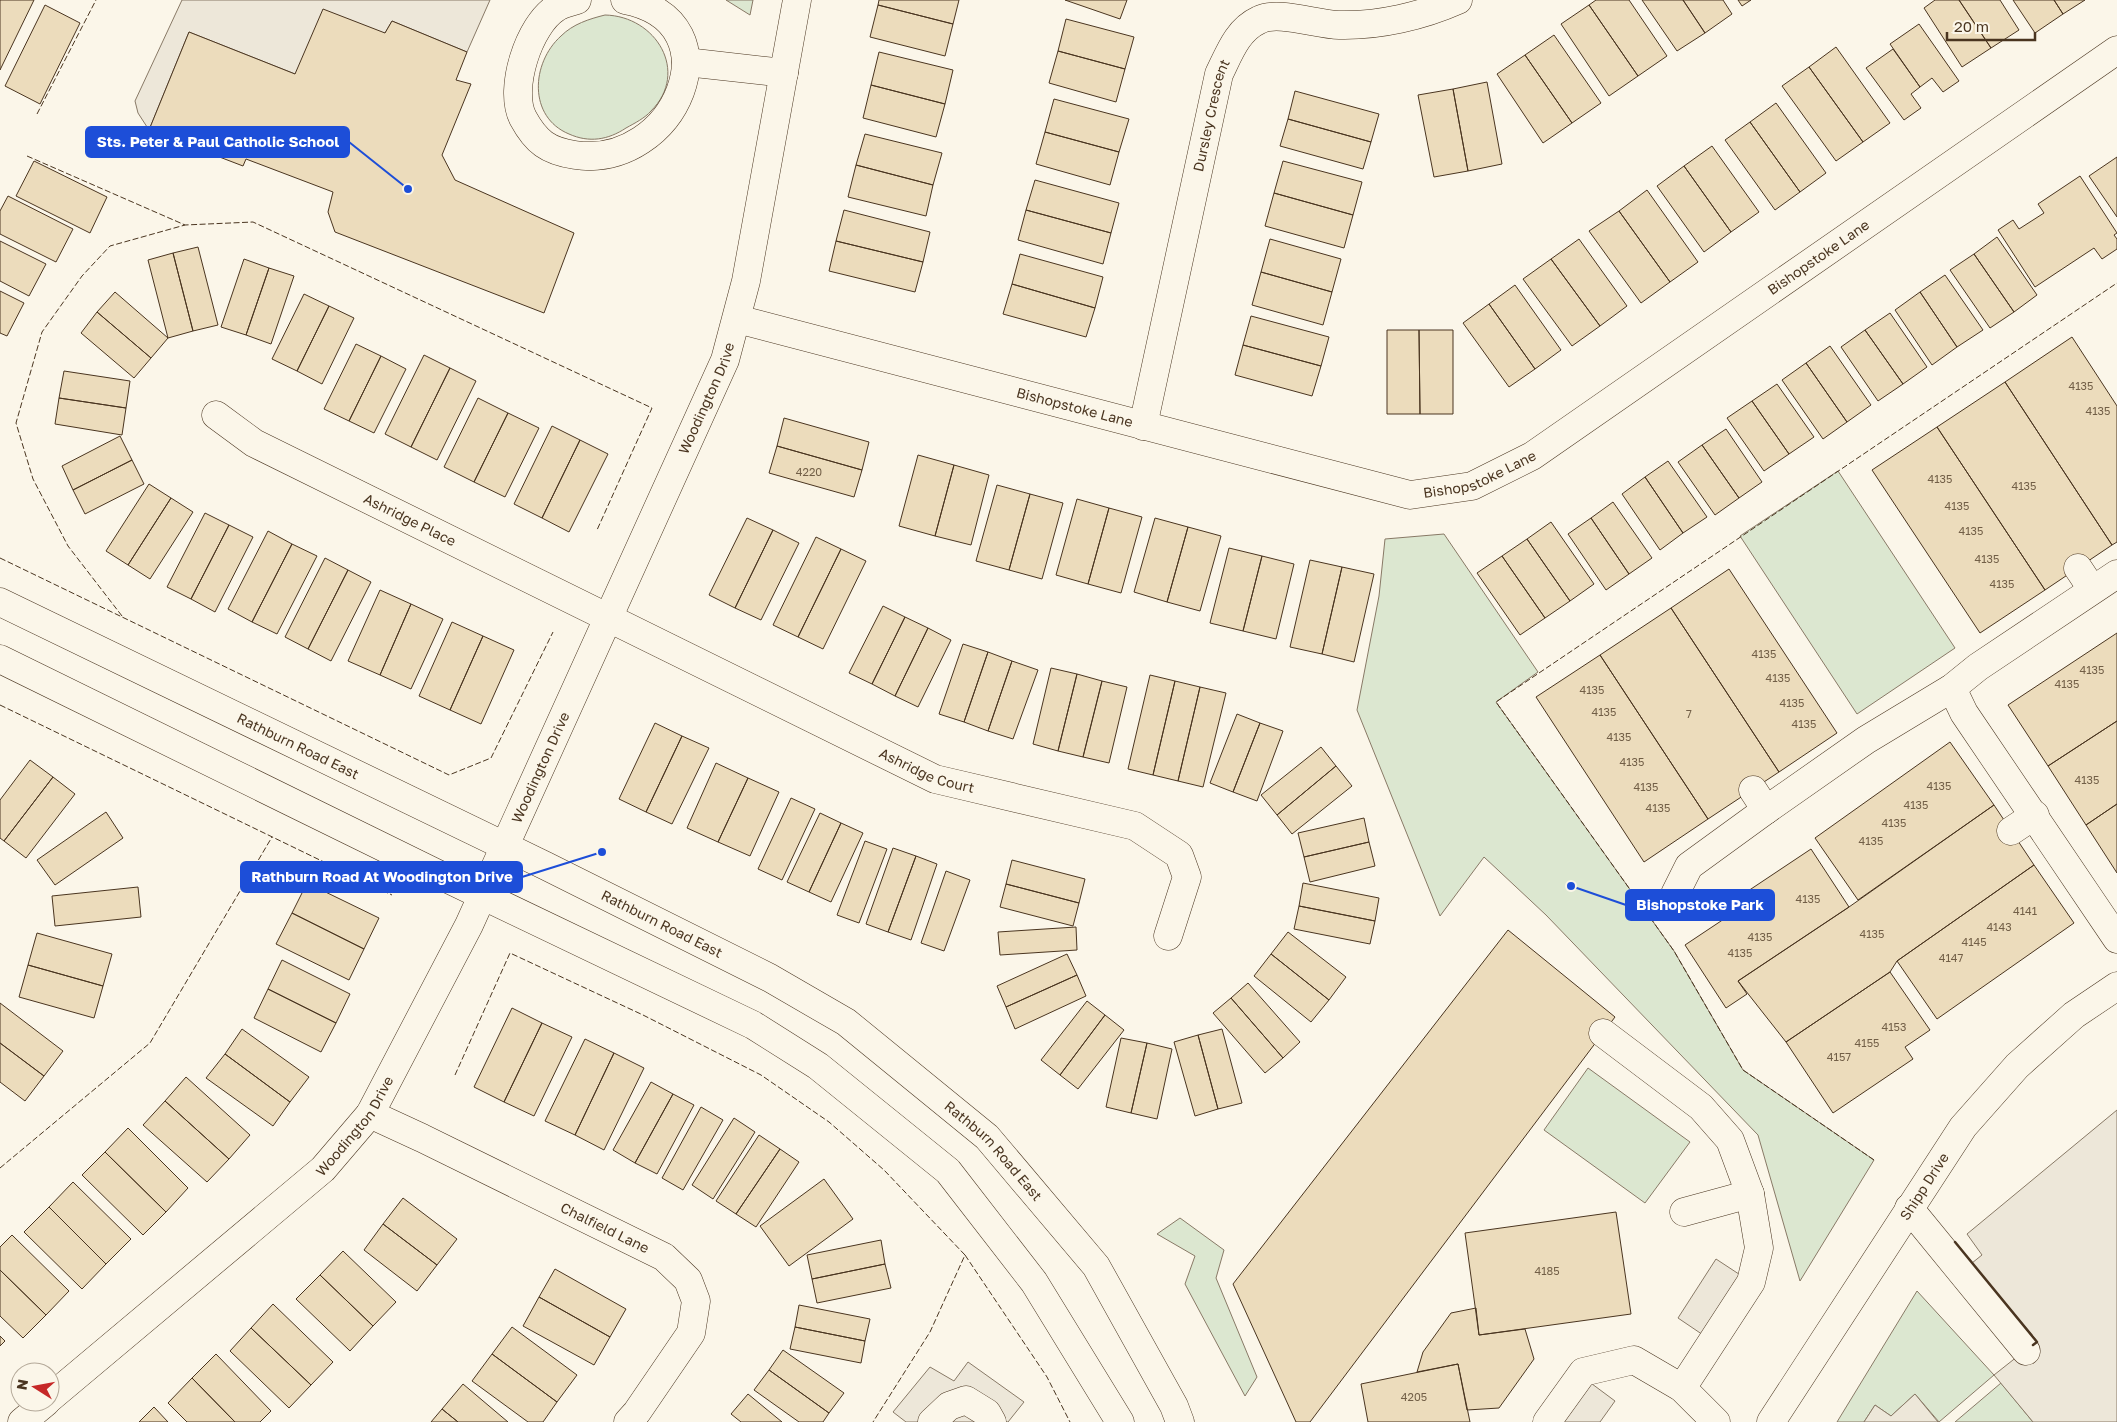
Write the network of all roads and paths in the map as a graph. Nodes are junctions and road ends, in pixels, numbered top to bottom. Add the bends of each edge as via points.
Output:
1 (577, 0) edge
2 (625, 0) edge
3 (797, 0) edge
4 (1458, 0) edge
5 (2117, 50) edge
6 (686, 62) junction
7 (784, 73) junction
8 (737, 318) junction
9 (216, 415) dead end
10 (1143, 426) junction
11 (2117, 574) edge
12 (0, 602) edge
13 (607, 618) junction
14 (0, 659) edge
15 (1952, 688) junction
16 (2035, 815) junction
17 (2011, 832) dead end
18 (505, 846) junction
19 (1675, 894) dead end
20 (482, 896) junction
21 (1168, 936) dead end
22 (2117, 939) edge
23 (2117, 986) edge
24 (1603, 1034) dead end
25 (370, 1114) junction
26 (1750, 1194) junction
27 (1909, 1208) junction
28 (1684, 1212) dead end
29 (2026, 1351) dead end
30 (1682, 1388) junction
31 (60, 1390) edge
32 (34, 1412) edge
33 (22, 1422) edge
34 (628, 1422) edge
35 (932, 1422) edge
36 (992, 1422) edge
37 (1120, 1422) edge
38 (1180, 1422) edge
39 (1547, 1422) edge
40 (1716, 1422) edge
41 (1771, 1422) edge

1 - 6 street via 556,8 538,27 525,53 517,85 522,116 536,140 557,152 603,156 625,150 641,140 662,124 674,106 685,82
2 - 6 street via 642,3 670,24 682,42
3 - 7 street, Woodington Drive
4 - 10 street, Dursley Crescent via 1374,23 1338,25 1286,17 1260,19 1236,38 1219,74
5 - 10 street, Bishopstoke Lane via 1532,456 1472,486 1410,495
6 - 7 street
7 - 8 street, Woodington Drive
8 - 10 street, Bishopstoke Lane
8 - 13 street, Woodington Drive via 725,360
9 - 13 street, Ashridge Place via 254,443
11 - 15 street via 2085,579
12 - 18 street, Rathburn Road East
13 - 18 street, Woodington Drive
13 - 21 street, Ashridge Court via 935,778 1135,826 1179,855 1187,877
14 - 20 street
15 - 16 street via 1964,713
15 - 19 street via 1759,800 1689,866
16 - 17 street
16 - 22 street
18 - 20 street, Woodington Drive
18 - 38 street, Rathburn Road East via 770,978 846,1022 987,1138 1096,1266
20 - 25 street, Woodington Drive
20 - 37 street via 753,1025 818,1066 948,1171 1034,1282
23 - 27 street, Shipp Drive via 2074,1015 2017,1066 1963,1126
24 - 26 street via 1701,1107 1730,1140
25 - 31 street, Woodington Drive via 323,1168
25 - 34 street, Chalfield Lane via 664,1257 688,1280 696,1301 691,1333
26 - 28 street
26 - 30 street via 1759,1248 1750,1282
27 - 29 street
27 - 41 street, Shipp Drive
30 - 39 street via 1634,1360 1583,1372
30 - 40 street
32 - 33 street
35 - 36 street via 949,1406 966,1400 987,1412

